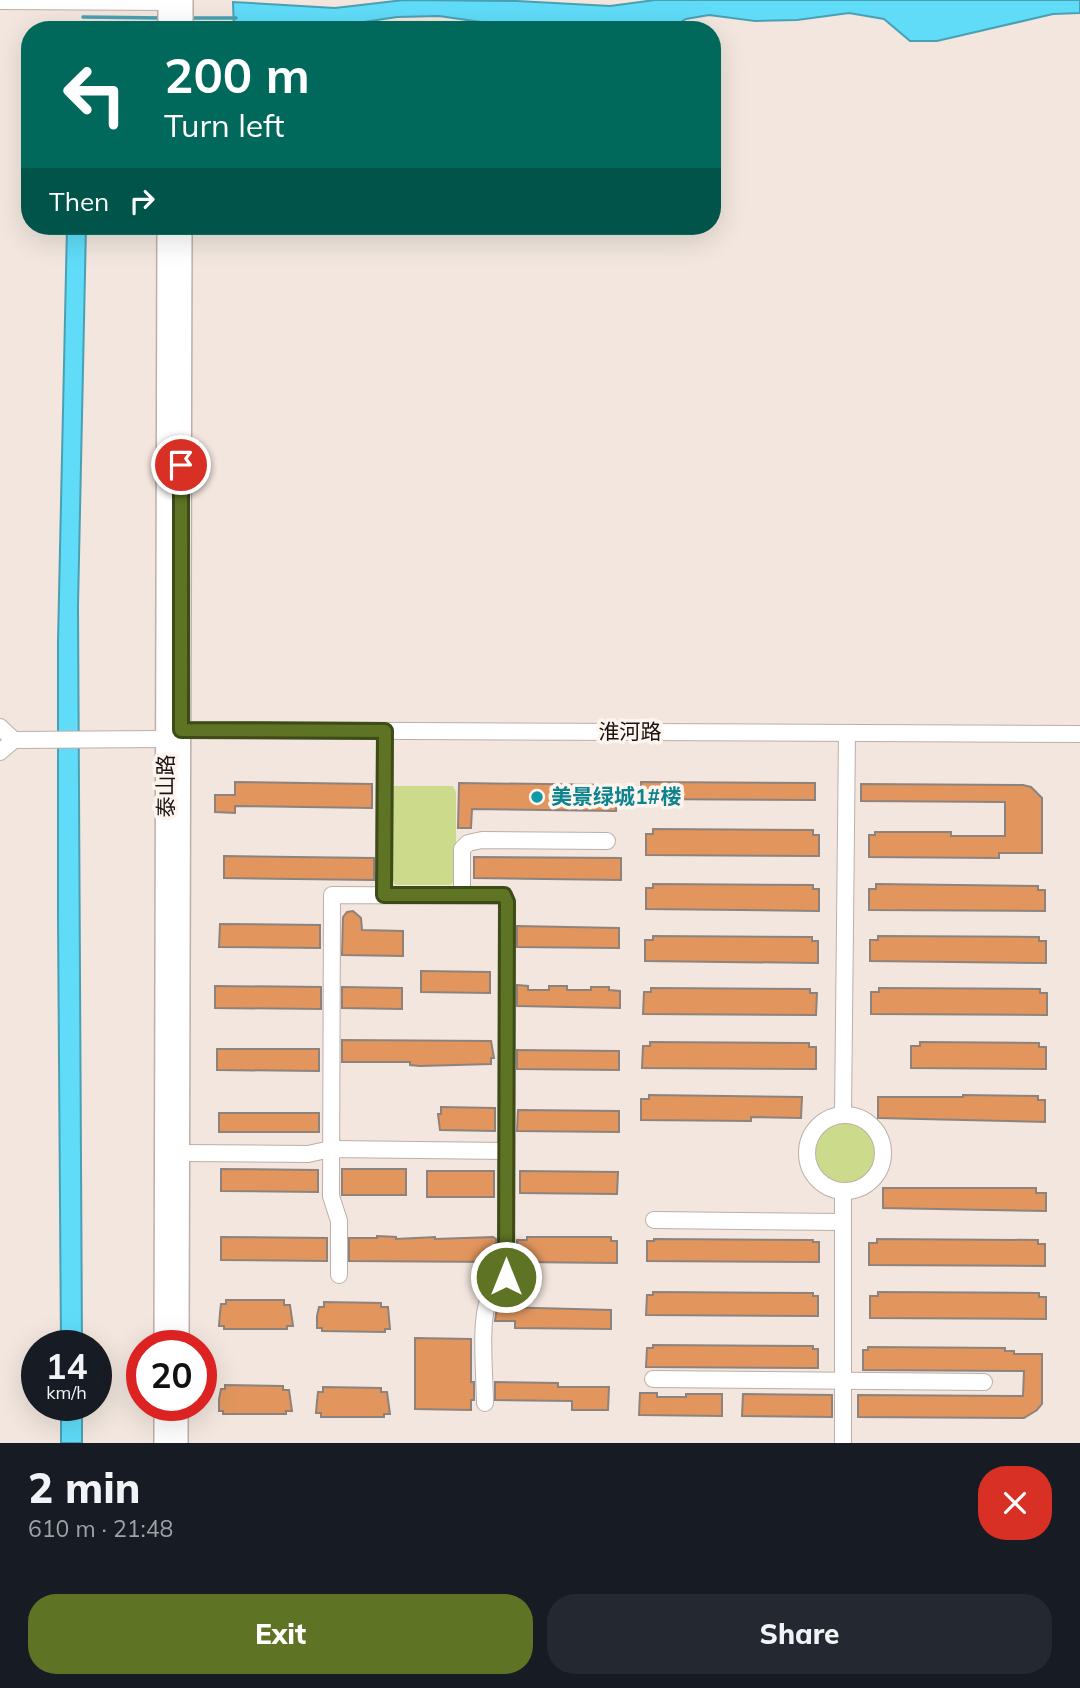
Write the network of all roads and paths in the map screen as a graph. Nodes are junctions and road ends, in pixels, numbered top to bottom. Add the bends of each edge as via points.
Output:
1 (0, 1) edge
2 (5, 1) edge
3 (173, 1) edge
4 (170, 21) edge
5 (180, 21) edge
6 (167, 235) edge
7 (182, 235) edge
8 (0, 727) edge
9 (385, 731) junction
10 (847, 733) junction
11 (1080, 734) edge
12 (173, 735) junction
13 (14, 740) junction
14 (0, 752) edge
15 (607, 841) dead end
16 (384, 895) junction
17 (462, 895) junction
18 (844, 1115) junction
19 (331, 1149) junction
20 (506, 1151) junction
21 (180, 1153) junction
22 (843, 1191) junction
23 (654, 1220) dead end
24 (843, 1222) junction
25 (339, 1275) dead end
26 (164, 1330) edge
27 (179, 1330) edge
28 (653, 1379) dead end
29 (843, 1381) junction
30 (984, 1382) dead end
31 (485, 1404) dead end
32 (164, 1421) edge
33 (178, 1421) edge
34 (164, 1443) edge
35 (178, 1443) edge
36 (843, 1443) edge

1 - 2 street
2 - 3 street
3 - 4 main road
3 - 5 main road
6 - 12 main road, 泰山路
7 - 12 main road, 泰山路
8 - 13 street
9 - 10 street, 淮河路
9 - 12 street, 淮河路
9 - 16 street
10 - 11 street, 淮河路
10 - 18 street
12 - 13 street, 淮河路
12 - 21 main road, 泰山路
12 - 26 main road, 泰山路
13 - 14 street
15 - 17 street via 468,843 462,849
16 - 17 street
16 - 19 street via 332,895
17 - 20 street via 504,895 507,902
18 - 22 street via 829,1118 815,1130 807,1154 810,1170 821,1183
18 - 22 street via 871,1125 883,1149 881,1167 872,1180 859,1189
19 - 20 street
19 - 21 street via 308,1154
19 - 25 street
20 - 31 street via 506,1277 490,1297 485,1314
21 - 27 main road, 泰山路
22 - 24 street
23 - 24 street
24 - 29 street
28 - 29 street
29 - 30 street
29 - 36 street
32 - 34 main road
33 - 35 main road

